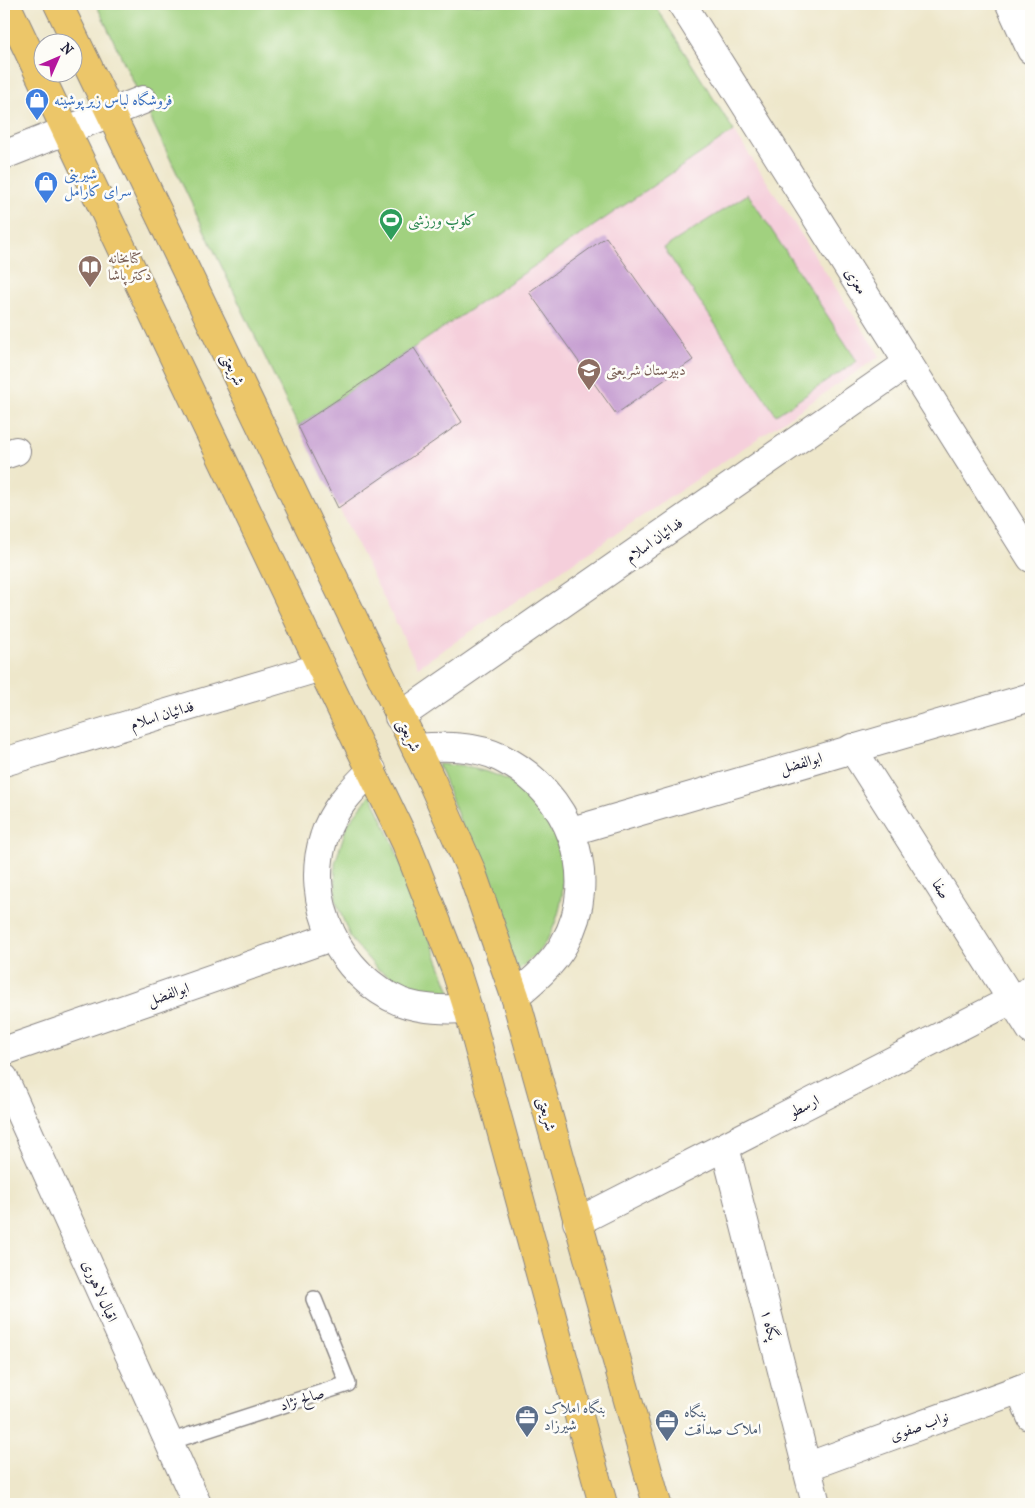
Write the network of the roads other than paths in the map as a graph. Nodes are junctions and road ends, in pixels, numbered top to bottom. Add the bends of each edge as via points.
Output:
1 (6, 4) edge
2 (58, 4) edge
3 (682, 4) edge
4 (1010, 4) edge
5 (1031, 50) edge
6 (143, 100) dead end
7 (111, 114) junction
8 (68, 131) junction
9 (4, 155) edge
10 (908, 362) junction
11 (1031, 558) edge
12 (321, 668) junction
13 (1031, 697) edge
14 (399, 716) junction
15 (416, 748) junction
16 (852, 748) junction
17 (4, 762) edge
18 (372, 770) junction
19 (572, 831) junction
20 (331, 937) junction
21 (1022, 995) edge
22 (515, 996) junction
23 (468, 1009) junction
24 (1031, 1030) edge
25 (4, 1051) edge
26 (4, 1078) edge
27 (725, 1147) junction
28 (577, 1222) junction
29 (314, 1299) dead end
30 (1026, 1387) edge
31 (1031, 1417) edge
32 (169, 1442) junction
33 (806, 1467) junction
34 (197, 1504) edge
35 (603, 1504) edge
36 (657, 1504) edge
37 (816, 1504) edge

1 - 8 main road
2 - 7 main road, شریعتی
3 - 10 street, معزی
4 - 5 street
6 - 7 street
7 - 8 street
7 - 14 main road, شریعتی
8 - 9 street
8 - 12 main road
10 - 11 street, معزی
10 - 14 street, فدائیان اسلام
12 - 17 street, فدائیان اسلام
12 - 18 main road
13 - 16 street, ابوالفضل
14 - 15 main road, شریعتی
15 - 19 street via 449,746 501,757 542,786
15 - 22 main road, شریعتی via 471,870
16 - 19 street, ابوالفضل
16 - 21 street, صفا
18 - 20 street via 341,805 324,838 318,874 321,908
18 - 23 main road via 424,886
19 - 22 street via 580,890 576,918 564,944 538,976
20 - 23 street via 365,978 401,1002 435,1010
20 - 25 street, ابوالفضل
21 - 24 street, صفا
21 - 27 street, ارسطو
22 - 28 main road, شریعتی
23 - 35 main road
26 - 32 street, اقبال لاهوری
27 - 28 street, ارسطو
27 - 33 street, پگاه ۱
28 - 36 main road, شریعتی
29 - 32 lane, صالح نژاد via 348,1384
30 - 31 street
30 - 33 street, نواب صفوی
32 - 34 street, اقبال لاهوری
33 - 37 street, پگاه ۱

